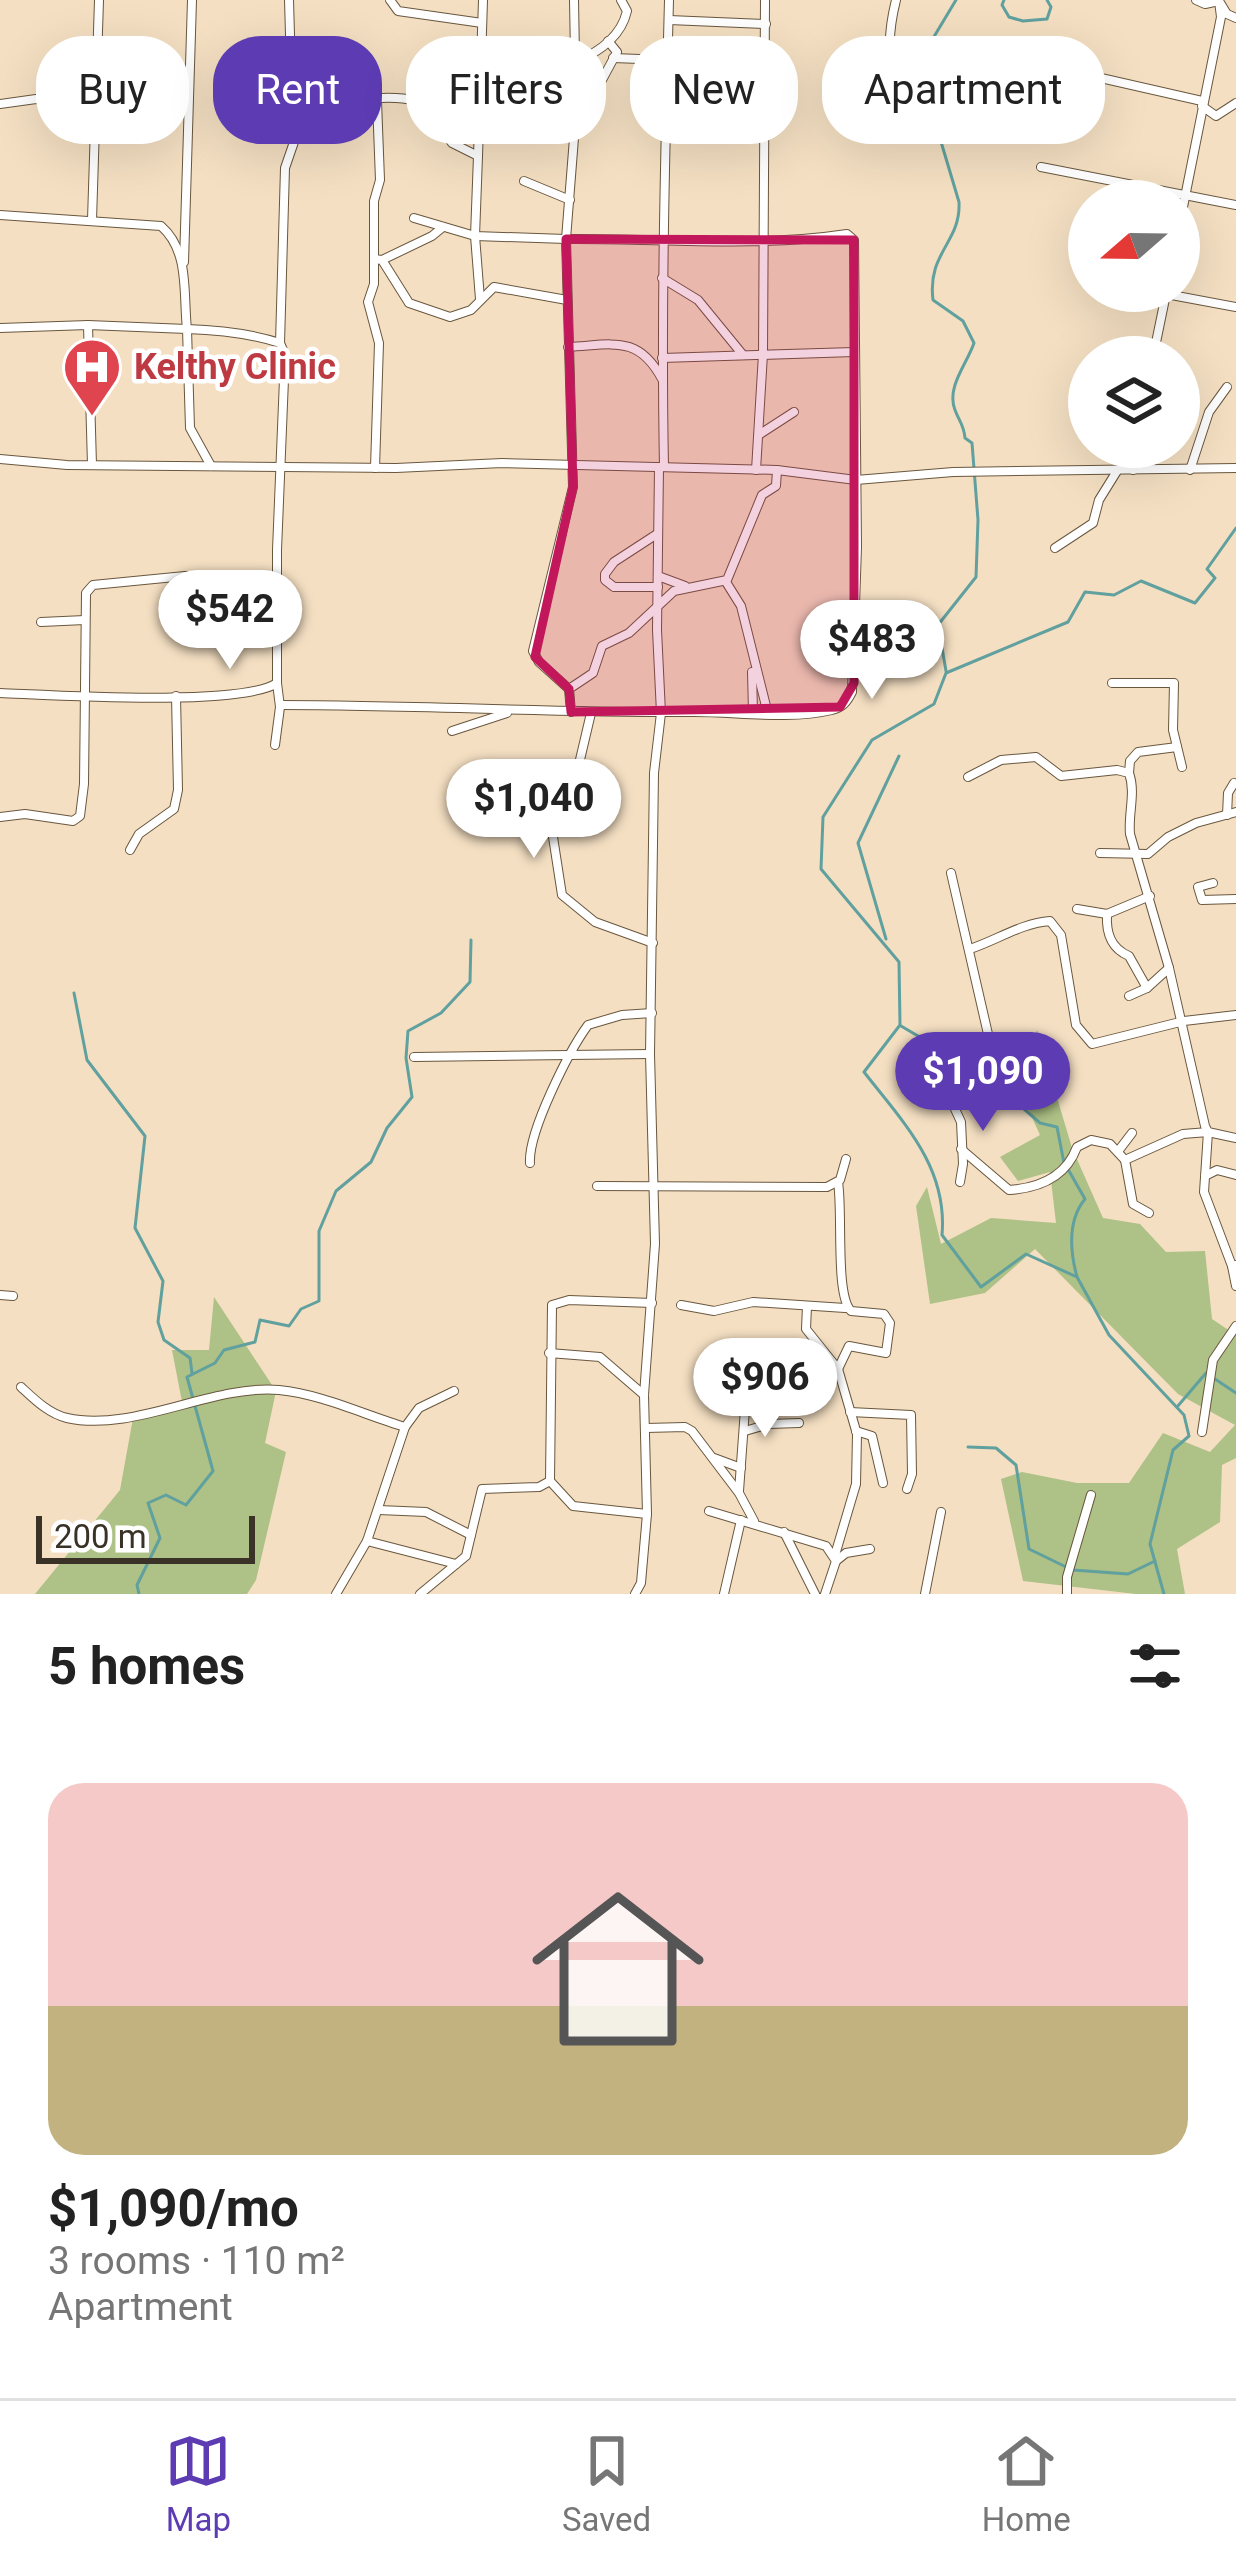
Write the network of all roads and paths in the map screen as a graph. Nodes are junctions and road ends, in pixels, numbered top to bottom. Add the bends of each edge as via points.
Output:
1 (99, 0) edge
2 (192, 0) edge
3 (290, 0) edge
4 (390, 0) edge
5 (483, 0) edge
6 (574, 0) edge
7 (621, 0) edge
8 (669, 0) edge
9 (765, 0) edge
10 (896, 0) edge
11 (1196, 0) edge
12 (1219, 1) edge
13 (1236, 18) edge
14 (669, 20) junction
15 (483, 23) junction
16 (766, 24) junction
17 (98, 36) edge
18 (291, 36) edge
19 (483, 36) edge
20 (574, 36) edge
21 (668, 36) edge
22 (891, 36) edge
23 (608, 41) joint
24 (613, 58) junction
25 (630, 59) edge
26 (606, 72) edge
27 (1105, 80) edge
28 (36, 99) edge
29 (1236, 103) edge
30 (0, 104) edge
31 (1202, 104) junction
32 (1222, 114) junction
33 (1236, 118) edge
34 (95, 144) edge
35 (293, 144) edge
36 (378, 144) edge
37 (454, 144) edge
38 (479, 144) edge
39 (574, 144) edge
40 (667, 144) edge
41 (478, 156) junction
42 (1041, 167) dead end
43 (1106, 180) edge
44 (1188, 180) edge
45 (524, 181) dead end
46 (1200, 199) edge
47 (570, 200) junction
48 (1236, 205) edge
49 (0, 214) edge
50 (414, 218) dead end
51 (92, 221) junction
52 (444, 226) junction
53 (475, 236) junction
54 (662, 238) junction
55 (566, 239) junction
56 (763, 242) junction
57 (378, 260) junction
58 (184, 270) junction
59 (662, 278) junction
60 (566, 300) junction
61 (1200, 300) edge
62 (480, 301) junction
63 (1236, 307) edge
64 (88, 325) junction
65 (0, 328) edge
66 (188, 329) junction
67 (280, 343) junction
68 (568, 347) junction
69 (854, 352) junction
70 (763, 354) junction
71 (744, 356) junction
72 (662, 358) junction
73 (662, 380) junction
74 (1227, 387) dead end
75 (794, 412) dead end
76 (758, 435) junction
77 (0, 460) edge
78 (92, 465) junction
79 (573, 465) junction
80 (212, 467) junction
81 (280, 467) junction
82 (661, 467) junction
83 (375, 468) junction
84 (1236, 468) edge
85 (756, 470) junction
86 (777, 470) junction
87 (1133, 470) joint
88 (1190, 470) junction
89 (1117, 471) junction
90 (856, 480) junction
91 (659, 533) junction
92 (1055, 548) dead end
93 (278, 580) junction
94 (658, 582) junction
95 (725, 582) junction
96 (690, 588) junction
97 (658, 608) junction
98 (85, 620) junction
99 (41, 622) dead end
100 (752, 659) junction
101 (278, 683) junction
102 (1112, 683) dead end
103 (569, 689) junction
104 (0, 693) edge
105 (83, 695) junction
106 (176, 696) junction
107 (280, 705) junction
108 (508, 712) junction
109 (571, 712) junction
110 (592, 712) junction
111 (662, 712) junction
112 (753, 712) junction
113 (768, 714) junction
114 (452, 731) dead end
115 (275, 745) dead end
116 (1177, 747) junction
117 (1182, 767) dead end
118 (1129, 773) junction
119 (968, 777) dead end
120 (1234, 783) edge
121 (1231, 814) edge
122 (0, 817) edge
123 (130, 850) dead end
124 (1100, 853) dead end
125 (1137, 853) junction
126 (951, 873) dead end
127 (1213, 883) dead end
128 (1150, 896) junction
129 (1236, 899) edge
130 (1077, 909) dead end
131 (1106, 914) junction
132 (653, 943) junction
133 (970, 949) junction
134 (1169, 968) junction
135 (1147, 988) junction
136 (1129, 996) dead end
137 (652, 1013) junction
138 (1236, 1015) edge
139 (1184, 1022) junction
140 (988, 1034) dead end
141 (571, 1054) junction
142 (650, 1054) junction
143 (414, 1057) dead end
144 (944, 1085) dead end
145 (1208, 1132) junction
146 (1132, 1133) dead end
147 (1236, 1138) edge
148 (961, 1149) junction
149 (1119, 1150) junction
150 (846, 1159) dead end
151 (1125, 1160) junction
152 (530, 1162) dead end
153 (1236, 1175) edge
154 (1205, 1176) junction
155 (838, 1182) junction
156 (960, 1182) dead end
157 (598, 1186) dead end
158 (653, 1187) junction
159 (1149, 1213) dead end
160 (1234, 1265) edge
161 (1236, 1286) edge
162 (0, 1295) edge
163 (13, 1296) dead end
164 (652, 1303) junction
165 (681, 1305) dead end
166 (807, 1306) junction
167 (845, 1308) junction
168 (1236, 1326) edge
169 (549, 1353) junction
170 (838, 1370) junction
171 (21, 1387) dead end
172 (454, 1391) dead end
173 (644, 1395) junction
174 (745, 1409) dead end
175 (850, 1412) junction
176 (799, 1423) dead end
177 (405, 1427) junction
178 (646, 1428) junction
179 (745, 1431) junction
180 (856, 1431) junction
181 (1202, 1432) dead end
182 (710, 1457) junction
183 (741, 1468) junction
184 (550, 1481) junction
185 (883, 1483) dead end
186 (907, 1489) dead end
187 (739, 1493) junction
188 (1091, 1495) dead end
189 (379, 1510) junction
190 (709, 1511) dead end
191 (940, 1512) dead end
192 (647, 1514) junction
193 (741, 1520) junction
194 (754, 1522) junction
195 (784, 1531) junction
196 (471, 1535) junction
197 (367, 1540) junction
198 (870, 1549) dead end
199 (836, 1558) junction
200 (458, 1564) junction
201 (336, 1594) edge
202 (420, 1594) edge
203 (635, 1594) edge
204 (724, 1594) edge
205 (815, 1594) edge
206 (825, 1594) edge
207 (925, 1594) edge
208 (1066, 1594) edge

1 - 17 street
2 - 58 street
3 - 18 street
4 - 15 street via 398,11
5 - 15 street
6 - 20 street
7 - 23 street via 622,31
8 - 14 street
9 - 16 street
10 - 22 street
11 - 12 street
12 - 13 street
12 - 31 street
14 - 16 street
14 - 21 street
15 - 19 street
16 - 56 street
23 - 24 street
24 - 25 street
24 - 26 street
27 - 31 street
28 - 30 street
29 - 32 street
31 - 32 street
31 - 44 street
32 - 33 street
34 - 51 street
35 - 67 street via 285,168
36 - 57 street
37 - 41 street
38 - 41 street
39 - 47 street
40 - 54 street
41 - 53 street
42 - 43 street
45 - 47 street
46 - 48 street
47 - 55 street
49 - 51 street
50 - 52 street
51 - 58 street via 160,226 172,235
52 - 53 street
52 - 57 street
53 - 55 street
53 - 62 street
54 - 55 street
54 - 56 street
54 - 59 street
55 - 60 street
56 - 69 street via 853,237
56 - 70 street
57 - 62 street via 418,309 450,317
57 - 83 street via 368,302 379,343
58 - 66 street
59 - 71 street via 698,300
59 - 72 street
60 - 62 street via 494,287
60 - 68 street
61 - 63 street
64 - 65 street
64 - 66 street
64 - 78 street
66 - 67 street
66 - 80 street via 190,428
67 - 81 street
68 - 73 street via 638,349
68 - 79 street
69 - 70 street
69 - 90 street
70 - 71 street
70 - 76 street
71 - 72 street
72 - 73 street
73 - 82 street
74 - 88 street via 1209,412
75 - 76 street
76 - 85 street
77 - 78 street
78 - 80 street
79 - 82 street
79 - 83 street
79 - 103 street via 533,651
80 - 81 street
81 - 83 street
81 - 93 street
82 - 85 street
82 - 91 street
84 - 88 street
85 - 86 street
86 - 90 street
86 - 95 street via 776,488 761,498
87 - 88 street
87 - 89 street
89 - 90 street
89 - 92 street via 1094,523
90 - 113 street via 852,692 832,710
91 - 94 street
91 - 94 street via 605,574 614,587
93 - 98 street via 100,583 86,592
93 - 101 street
94 - 96 street
94 - 97 street
95 - 96 street
95 - 100 street via 741,606
96 - 97 street
97 - 103 street via 602,646 593,673
97 - 111 street
98 - 99 street
98 - 105 street
100 - 112 street
100 - 113 street
101 - 106 street via 257,693
101 - 107 street
102 - 116 street via 1174,683
103 - 109 street
104 - 105 street
105 - 106 street
105 - 122 street via 80,815
106 - 123 street via 174,809
107 - 108 street
107 - 115 street
108 - 109 street
108 - 114 street
109 - 110 street
110 - 111 street
110 - 132 street via 553,837 562,895 595,922
111 - 112 street
111 - 132 street
112 - 113 street
116 - 117 street
116 - 118 street via 1138,752
118 - 119 street via 1061,776 1036,757 1001,760
118 - 125 street
120 - 121 street
121 - 125 street
124 - 125 street
125 - 128 street
126 - 133 street
127 - 129 street via 1198,886 1202,900
128 - 131 street
128 - 134 street
130 - 131 street
131 - 135 street via 1110,939
132 - 137 street
133 - 139 street via 1051,920 1061,935 1076,1025 1092,1045
133 - 140 street
134 - 135 street
134 - 139 street
135 - 136 street
137 - 141 street via 593,1022
137 - 142 street
138 - 139 street
139 - 145 street
141 - 142 street
141 - 143 street
141 - 152 street via 536,1123
142 - 158 street
144 - 148 street via 958,1113
145 - 147 street
145 - 151 street via 1183,1134
145 - 154 street
146 - 149 street
148 - 149 street via 1009,1190 1040,1185 1091,1140
148 - 156 street
149 - 151 street
150 - 155 street
151 - 159 street via 1133,1204
153 - 154 street
154 - 160 street
155 - 158 street
155 - 167 street
157 - 158 street
158 - 164 street
160 - 161 street
162 - 163 street
164 - 169 street via 554,1302
164 - 173 street
165 - 166 street
166 - 167 street
166 - 170 street via 808,1337
167 - 170 street via 888,1315 889,1350 849,1346
168 - 181 street via 1216,1353
169 - 173 street via 600,1357
169 - 184 street
170 - 175 street
171 - 177 street via 70,1419 129,1420 277,1390
172 - 177 street via 419,1408
173 - 178 street
174 - 179 street
175 - 180 street
175 - 186 street via 911,1415
176 - 179 street
177 - 189 street
178 - 182 street via 686,1427
178 - 192 street
179 - 183 street
180 - 185 street via 872,1436
180 - 199 street via 856,1484
182 - 183 street
182 - 187 street
183 - 187 street
184 - 192 street via 573,1506
184 - 196 street via 482,1489
187 - 194 street
188 - 208 street
189 - 196 street via 433,1514
189 - 197 street
190 - 193 street
191 - 207 street
192 - 203 street
193 - 194 street
193 - 204 street
194 - 195 street
195 - 199 street via 826,1546
195 - 205 street
196 - 200 street
197 - 200 street
197 - 201 street
198 - 199 street
199 - 206 street
200 - 202 street

